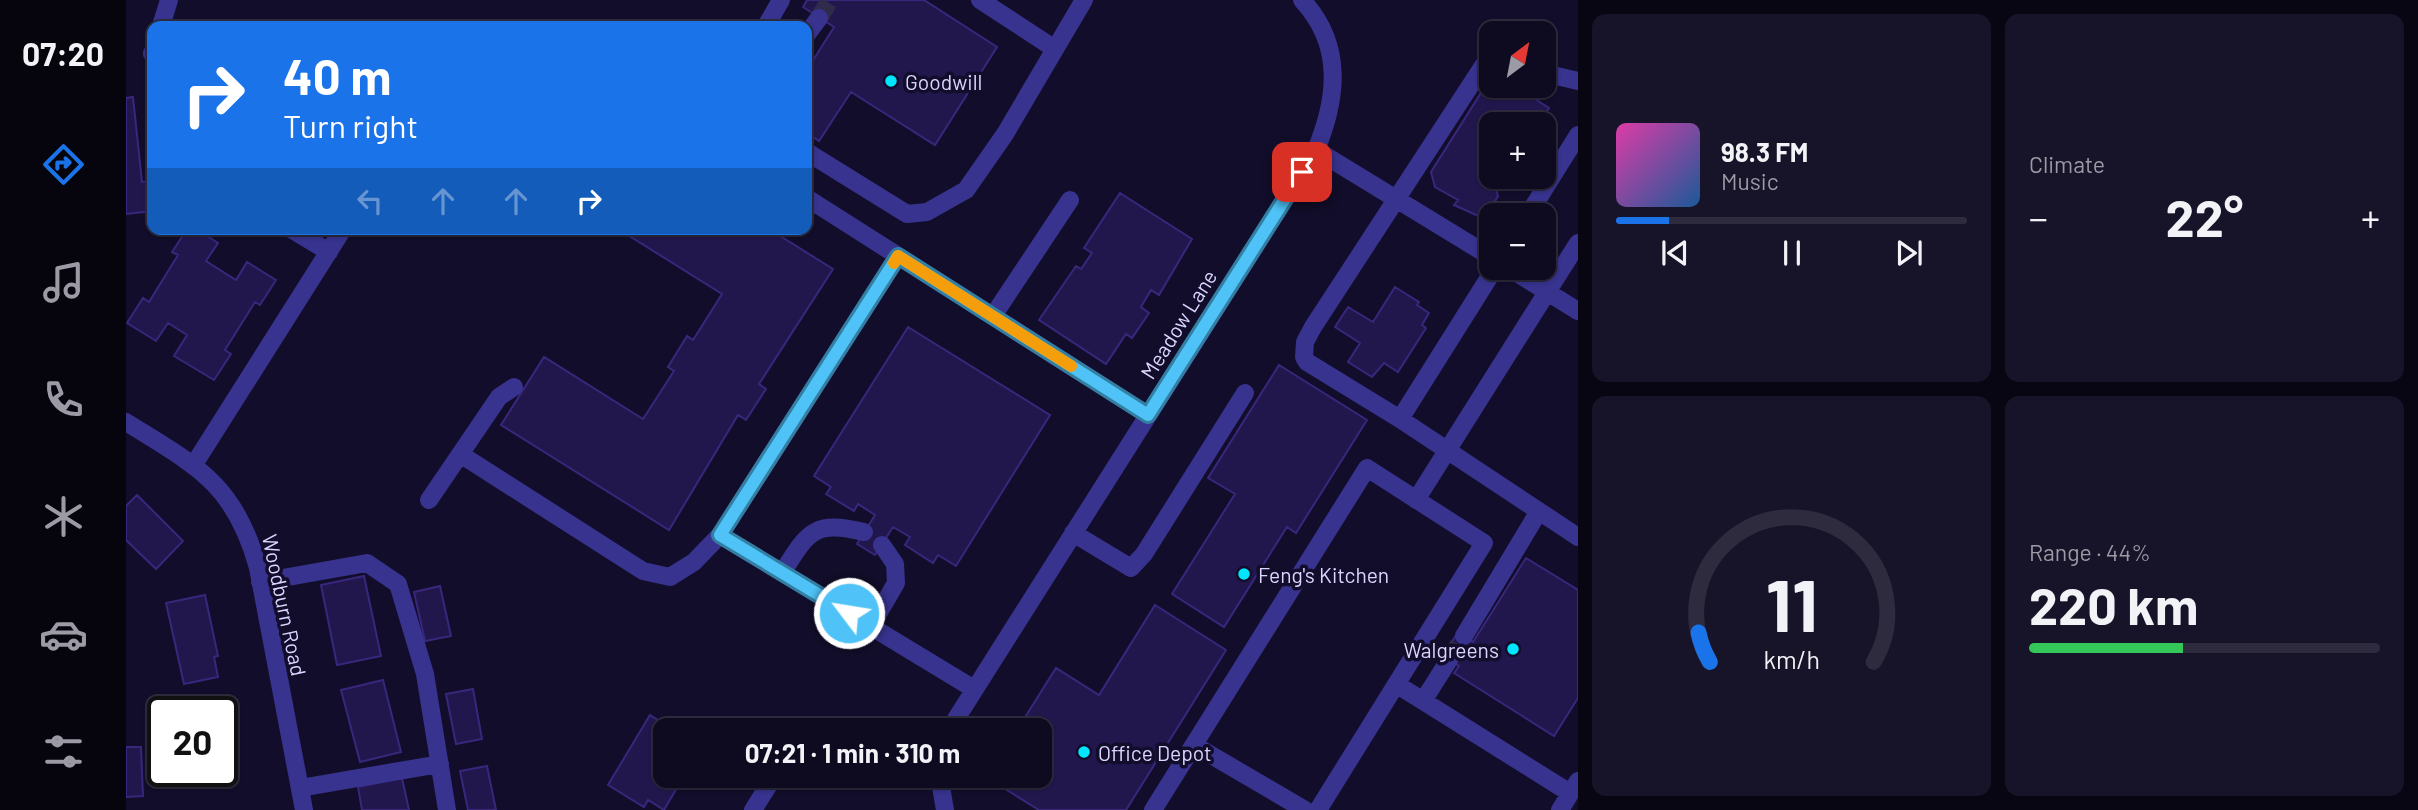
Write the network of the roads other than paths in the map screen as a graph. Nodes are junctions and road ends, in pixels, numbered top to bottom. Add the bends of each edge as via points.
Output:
1 (169, 0) edge
2 (781, 0) edge
3 (981, 0) edge
4 (1084, 0) edge
5 (1302, 0) edge
6 (819, 18) tunnel mouth
7 (163, 21) edge
8 (769, 21) edge
9 (812, 27) edge
10 (1055, 49) junction
11 (1479, 72) edge
12 (1556, 76) edge
13 (1578, 81) edge
14 (1578, 135) edge
15 (1316, 150) junction
16 (812, 155) edge
17 (1395, 198) junction
18 (1070, 200) dead end
19 (812, 201) edge
20 (1536, 203) edge
21 (301, 235) edge
22 (339, 235) edge
23 (1578, 243) edge
24 (1479, 250) edge
25 (328, 252) junction
26 (898, 256) junction
27 (1487, 280) edge
28 (1528, 280) edge
29 (1547, 292) junction
30 (1578, 311) edge
31 (993, 316) junction
32 (514, 387) dead end
33 (1245, 393) dead end
34 (1148, 415) junction
35 (1400, 419) junction
36 (126, 422) edge
37 (1448, 450) junction
38 (460, 454) junction
39 (193, 466) junction
40 (429, 500) dead end
41 (1416, 500) junction
42 (1539, 511) junction
43 (864, 532) dead end
44 (1073, 533) junction
45 (720, 535) junction
46 (1578, 537) edge
47 (882, 545) dead end
48 (782, 573) junction
49 (260, 582) junction
50 (871, 626) junction
51 (1464, 636) tunnel mouth
52 (1449, 660) tunnel mouth
53 (1396, 684) junction
54 (974, 689) junction
55 (1423, 701) junction
56 (956, 718) edge
57 (1194, 745) junction
58 (440, 764) junction
59 (1574, 787) edge
60 (300, 788) junction
61 (767, 788) edge
62 (941, 788) edge
63 (304, 810) edge
64 (447, 810) edge
65 (753, 810) edge
66 (945, 810) edge
67 (1153, 810) edge
68 (1305, 810) edge
69 (1318, 810) edge
70 (1560, 810) edge

1 - 7 street
2 - 8 street
3 - 10 street
4 - 10 street
5 - 15 street, Meadow Lane via 1323,32 1333,65 1333,98
6 - 9 street
10 - 16 street via 966,190 927,212 907,214
11 - 17 street
12 - 13 street
14 - 20 street
15 - 17 street
15 - 34 street, Meadow Lane
17 - 24 street
17 - 35 street via 1313,327 1304,357
18 - 31 street
19 - 26 street
21 - 25 street
22 - 25 street
23 - 29 street
25 - 39 street
26 - 31 street
26 - 45 street
27 - 35 street
28 - 29 street
29 - 30 street
29 - 37 street
31 - 34 street
32 - 38 street via 499,397
33 - 44 street via 1144,554 1130,568
34 - 44 street, Meadow Lane
35 - 37 street
36 - 39 street, Woodburn Road
37 - 41 street
37 - 42 street
38 - 40 street
38 - 45 street via 643,571 670,577 694,562
39 - 49 street, Woodburn Road via 222,491 239,514
41 - 53 street via 1484,543
41 - 57 street via 1367,468
42 - 46 street
42 - 51 street
43 - 48 street via 837,526 820,529 805,537
44 - 54 street, Meadow Lane
45 - 48 street
47 - 50 street via 895,564 896,583
48 - 50 street
49 - 58 street via 367,563 398,584 425,674
49 - 60 street, Woodburn Road
50 - 54 street
52 - 55 street
53 - 55 street
53 - 69 street
54 - 56 street, Meadow Lane
55 - 59 street
57 - 67 street
57 - 68 street
58 - 60 street
58 - 64 street
59 - 70 street
60 - 63 street, Woodburn Road
61 - 65 street
62 - 66 street

